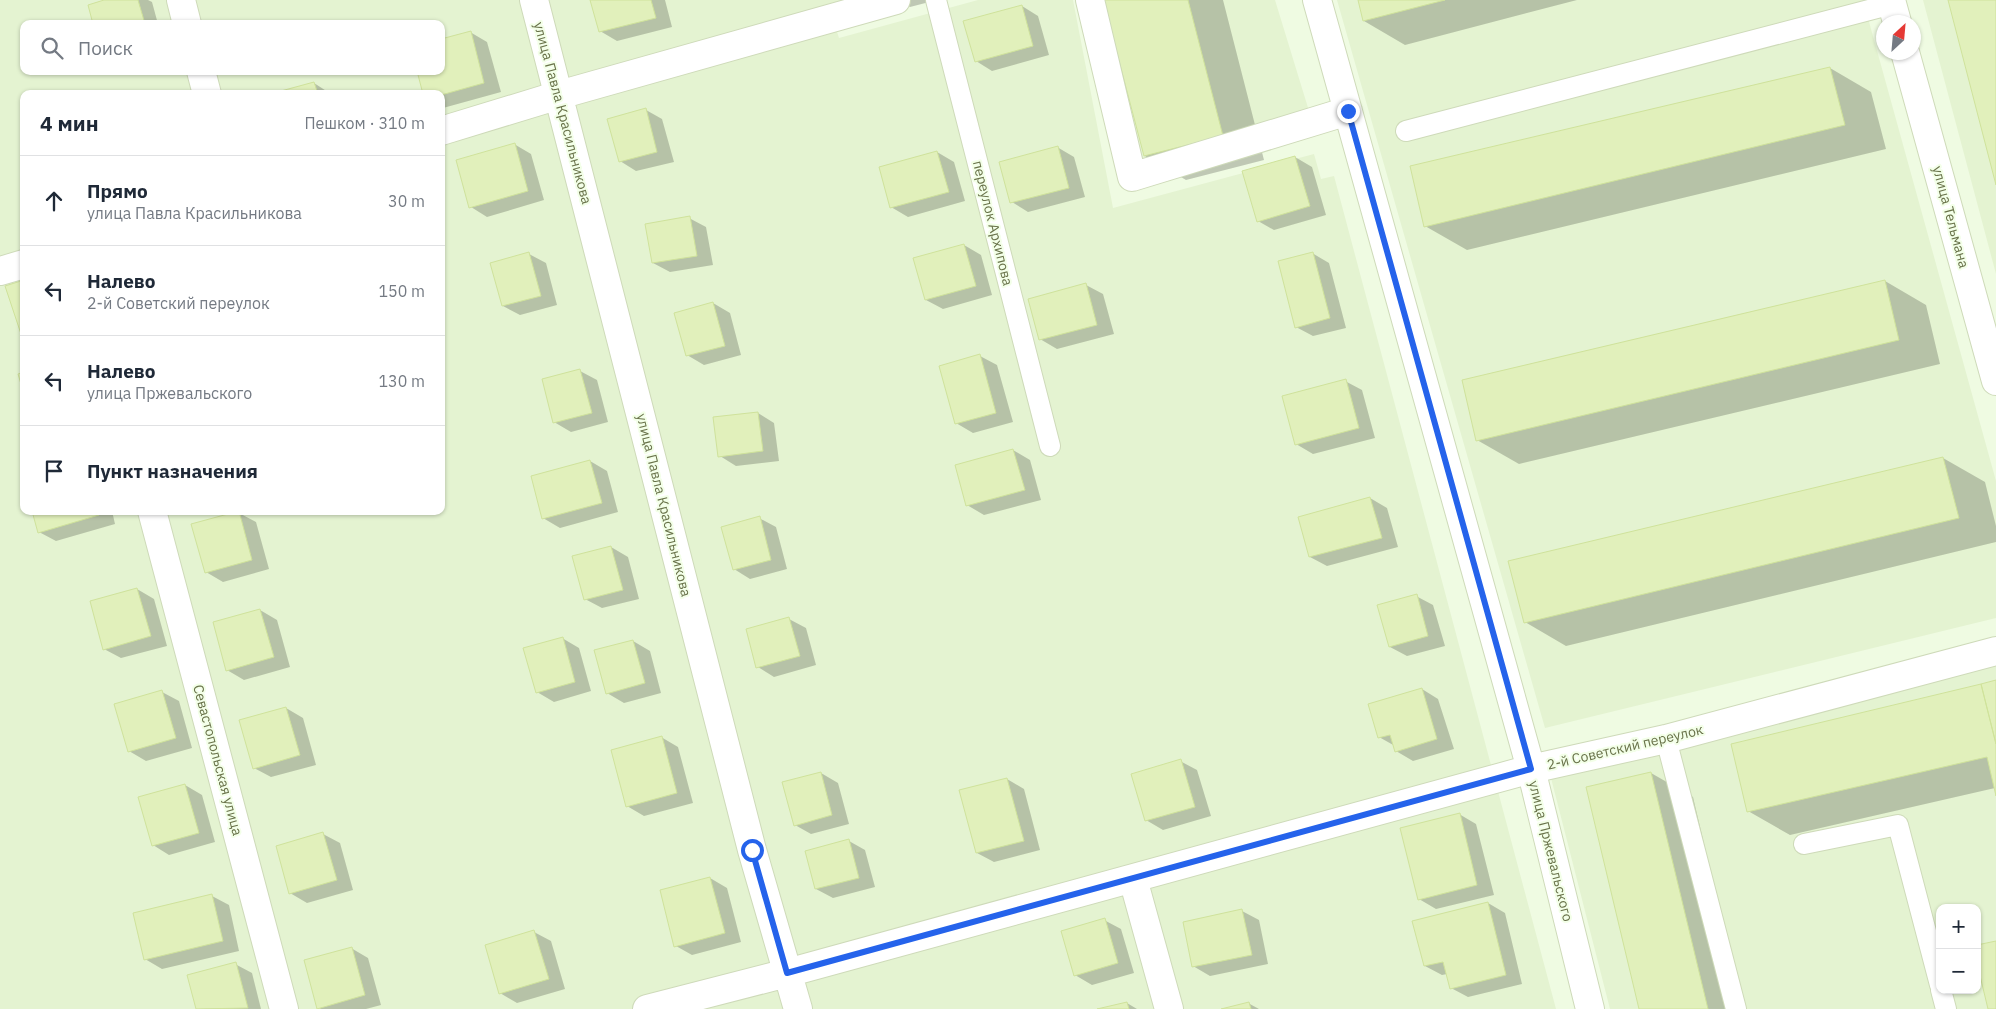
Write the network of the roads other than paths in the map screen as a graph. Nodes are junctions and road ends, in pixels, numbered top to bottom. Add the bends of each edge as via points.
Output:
1 (181, 0) edge
2 (534, 0) edge
3 (896, 0) edge
4 (936, 0) edge
5 (1090, 0) edge
6 (1317, 0) edge
7 (1893, 9) edge
8 (186, 20) edge
9 (1907, 60) edge
10 (202, 75) edge
11 (206, 90) edge
12 (559, 95) junction
13 (1348, 111) junction
14 (445, 130) edge
15 (1406, 131) dead end
16 (20, 265) edge
17 (0, 271) edge
18 (1996, 381) edge
19 (1050, 446) dead end
20 (153, 515) edge
21 (1996, 651) edge
22 (1666, 739) junction
23 (1531, 769) junction
24 (1804, 844) dead end
25 (1133, 879) junction
26 (1936, 970) edge
27 (787, 973) junction
28 (1942, 994) edge
29 (284, 1009) edge
30 (646, 1009) edge
31 (798, 1009) edge
32 (1169, 1009) edge
33 (1590, 1009) edge
34 (1736, 1009) edge
35 (1946, 1009) edge

1 - 8 street
2 - 12 street, улица Павла Красильникова
3 - 12 street
4 - 19 lane, переулок Архипова
5 - 13 street via 1132,177
6 - 13 street, улица Пржевальского
7 - 15 lane
9 - 18 street, улица Тельмана
10 - 11 street
12 - 14 street
12 - 27 street, улица Павла Красильникова via 752,850
13 - 23 street, улица Пржевальского
16 - 17 street
20 - 29 street, Севастопольская улица
21 - 22 street, 2-й Советский переулок
22 - 23 street, 2-й Советский переулок
22 - 34 lane
23 - 25 street, 2-й Советский переулок
23 - 33 street, улица Пржевальского
24 - 26 lane via 1898,825
25 - 27 street, 2-й Советский переулок
25 - 32 street
27 - 30 street, 2-й Советский переулок
27 - 31 street, улица Павла Красильникова
28 - 35 lane

